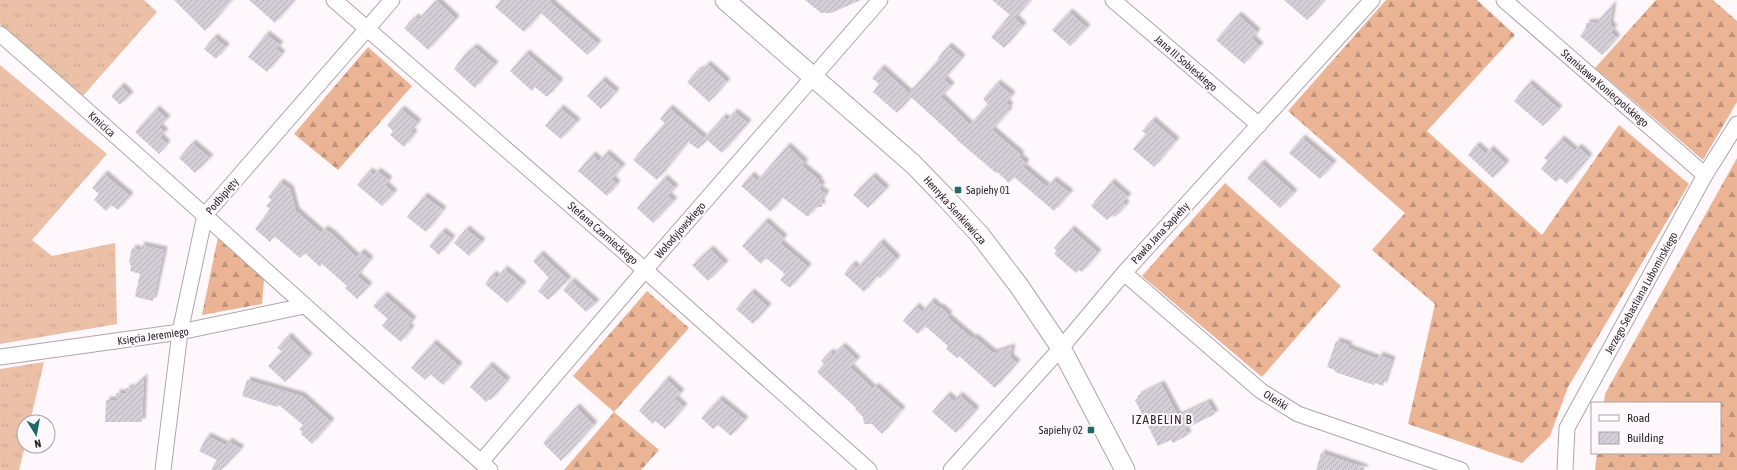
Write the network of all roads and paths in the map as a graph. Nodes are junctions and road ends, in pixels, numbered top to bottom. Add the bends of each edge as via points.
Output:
1 (334, 0) edge
2 (392, 0) edge
3 (725, 0) edge
4 (880, 0) edge
5 (1114, 0) edge
6 (1372, 0) edge
7 (1504, 0) edge
8 (367, 29) junction
9 (0, 34) edge
10 (812, 77) junction
11 (1737, 124) edge
12 (1259, 125) junction
13 (1705, 175) junction
14 (205, 215) junction
15 (645, 270) junction
16 (1124, 273) junction
17 (304, 306) junction
18 (180, 332) junction
19 (1061, 348) junction
20 (0, 357) edge
21 (485, 466) edge
22 (163, 470) edge
23 (869, 470) edge
24 (951, 470) edge
25 (1125, 470) edge
26 (1461, 470) edge
27 (1565, 470) edge

1 - 8 street, Stefana Czarnieckiego
2 - 8 street, Podbipięty
3 - 10 street, Henryka Sienkiewicza
4 - 10 street, Wołodyjowskiego
5 - 12 street, Jana III Sobieskiego
6 - 12 street, Pawła Jana Sapiehy
7 - 13 street, Stanisława Koniecpolskiego
8 - 14 street, Podbipięty
8 - 15 street, Stefana Czarnieckiego
9 - 14 street, Kmicica
10 - 15 street, Wołodyjowskiego
10 - 19 street, Henryka Sienkiewicza via 913,164 980,235
11 - 13 street, Jerzego Sebastiana Lubomirskiego
12 - 16 street, Pawła Jana Sapiehy
13 - 27 street, Jerzego Sebastiana Lubomirskiego via 1567,428
14 - 17 street
14 - 18 street, Podbipięty
15 - 21 street, Wołodyjowskiego
15 - 23 street, Stefana Czarnieckiego
16 - 19 street, Pawła Jana Sapiehy
16 - 26 street, Oleńki via 1261,391 1298,414
17 - 18 street, Księcia Jeremiego
17 - 21 street
18 - 20 street, Księcia Jeremiego
18 - 22 street, Podbipięty
19 - 24 street, Pawła Jana Sapiehy
19 - 25 street, Henryka Sienkiewicza

